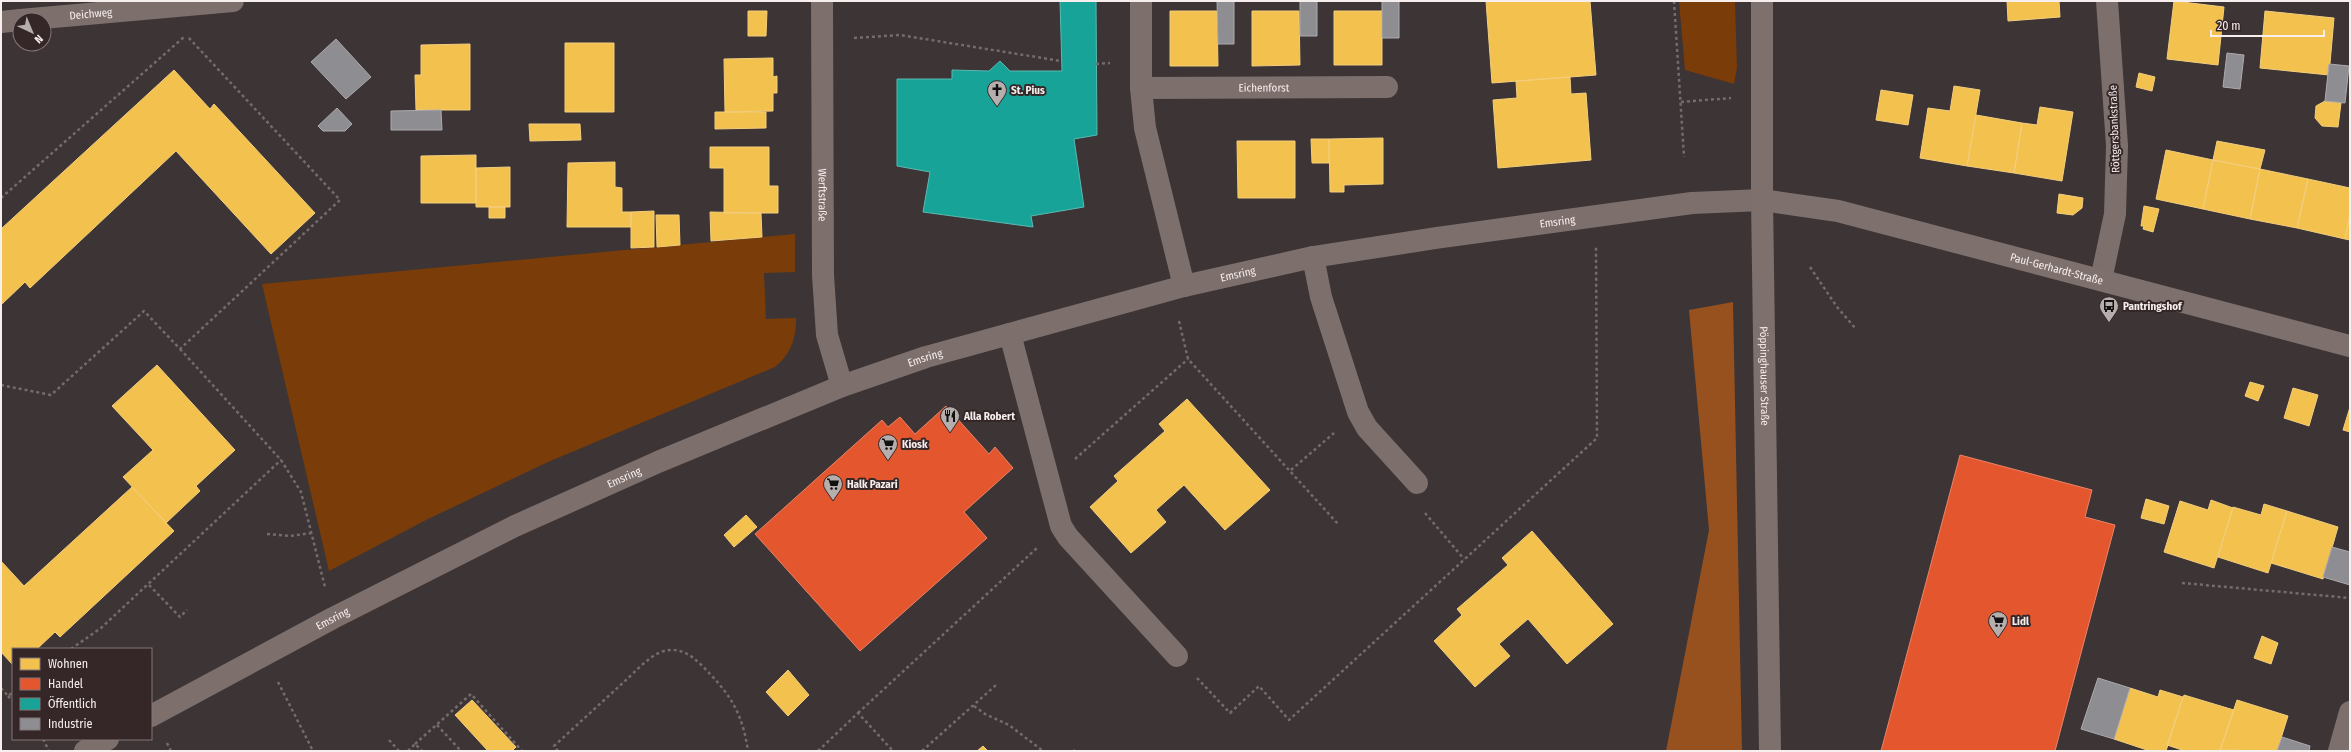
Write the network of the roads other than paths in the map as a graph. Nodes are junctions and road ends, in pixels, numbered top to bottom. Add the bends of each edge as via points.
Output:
1 (233, 1) edge
2 (822, 1) edge
3 (1141, 1) edge
4 (1762, 1) edge
5 (2107, 1) edge
6 (52, 17) edge
7 (12, 21) edge
8 (1, 22) edge
9 (1387, 87) dead end
10 (1141, 88) junction
11 (1762, 200) junction
12 (1313, 257) junction
13 (2101, 280) junction
14 (1178, 287) junction
15 (1010, 334) junction
16 (2350, 346) edge
17 (842, 386) junction
18 (1417, 483) road end
19 (1177, 656) road end
20 (2350, 712) edge
21 (152, 715) edge
22 (106, 740) edge
23 (85, 751) edge
24 (1770, 751) edge
25 (2339, 751) edge

1 - 6 street, Deichweg
2 - 17 street, Werftstraße via 823,275 827,335
3 - 10 street
4 - 11 main road, Pöppinghauser Straße
5 - 13 street, Röttgersbankstraße via 2117,146 2114,214
7 - 8 street, Deichweg
9 - 10 street, Eichenforst
10 - 14 street via 1145,128
11 - 12 street, Emsring via 1692,203
11 - 13 main road, Paul-Gerhardt-Straße via 1838,211
11 - 24 main road, Pöppinghauser Straße
12 - 14 street, Emsring
12 - 18 street via 1321,297 1358,412 1367,428
13 - 16 main road, Paul-Gerhardt-Straße
14 - 15 street, Emsring
15 - 17 street, Emsring via 926,356
15 - 19 street via 1061,526 1068,537
17 - 21 street, Emsring via 658,462 515,526 333,618
20 - 25 street
22 - 23 street

